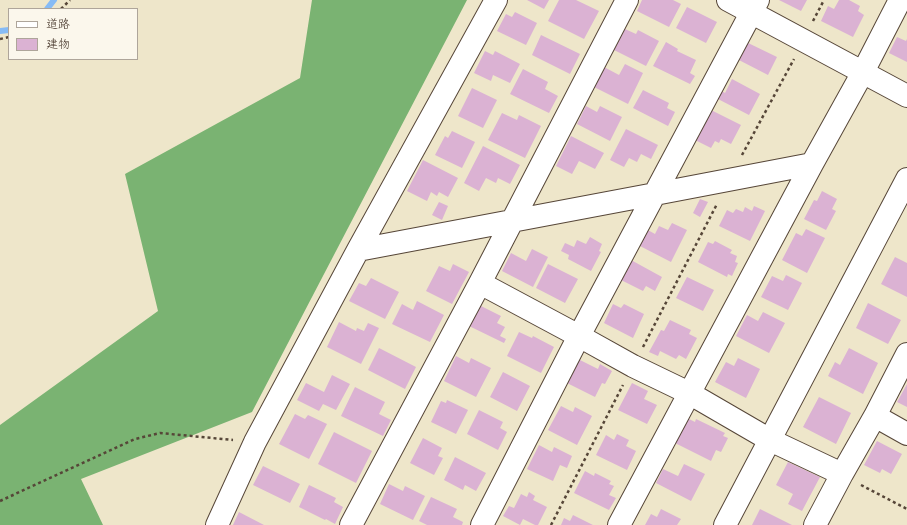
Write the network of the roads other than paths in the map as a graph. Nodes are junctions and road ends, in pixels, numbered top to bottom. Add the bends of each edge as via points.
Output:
1 (496, 0) edge
2 (627, 0) edge
3 (728, 0) edge
4 (900, 0) edge
5 (755, 6) edge
6 (863, 72) junction
7 (907, 96) edge
8 (812, 164) junction
9 (907, 180) edge
10 (655, 194) junction
11 (512, 221) junction
12 (358, 250) junction
13 (480, 283) junction
14 (579, 336) junction
15 (907, 354) edge
16 (689, 393) junction
17 (875, 416) junction
18 (907, 434) edge
19 (770, 440) junction
20 (842, 474) junction
21 (217, 525) edge
22 (351, 525) edge
23 (482, 525) edge
24 (618, 525) edge
25 (725, 525) edge
26 (815, 525) edge

1 - 12 street
2 - 11 street
3 - 5 street
4 - 6 street
5 - 6 street via 804,40
5 - 10 street
6 - 7 street
6 - 8 street
8 - 10 street
8 - 16 street
9 - 19 street
10 - 11 street
10 - 14 street
11 - 12 street
11 - 13 street
12 - 21 street via 255,442
13 - 14 street
13 - 22 street
14 - 16 street
14 - 23 street
15 - 17 street
16 - 19 street
16 - 24 street
17 - 18 street
17 - 20 street
19 - 20 street
19 - 25 street
20 - 26 street

